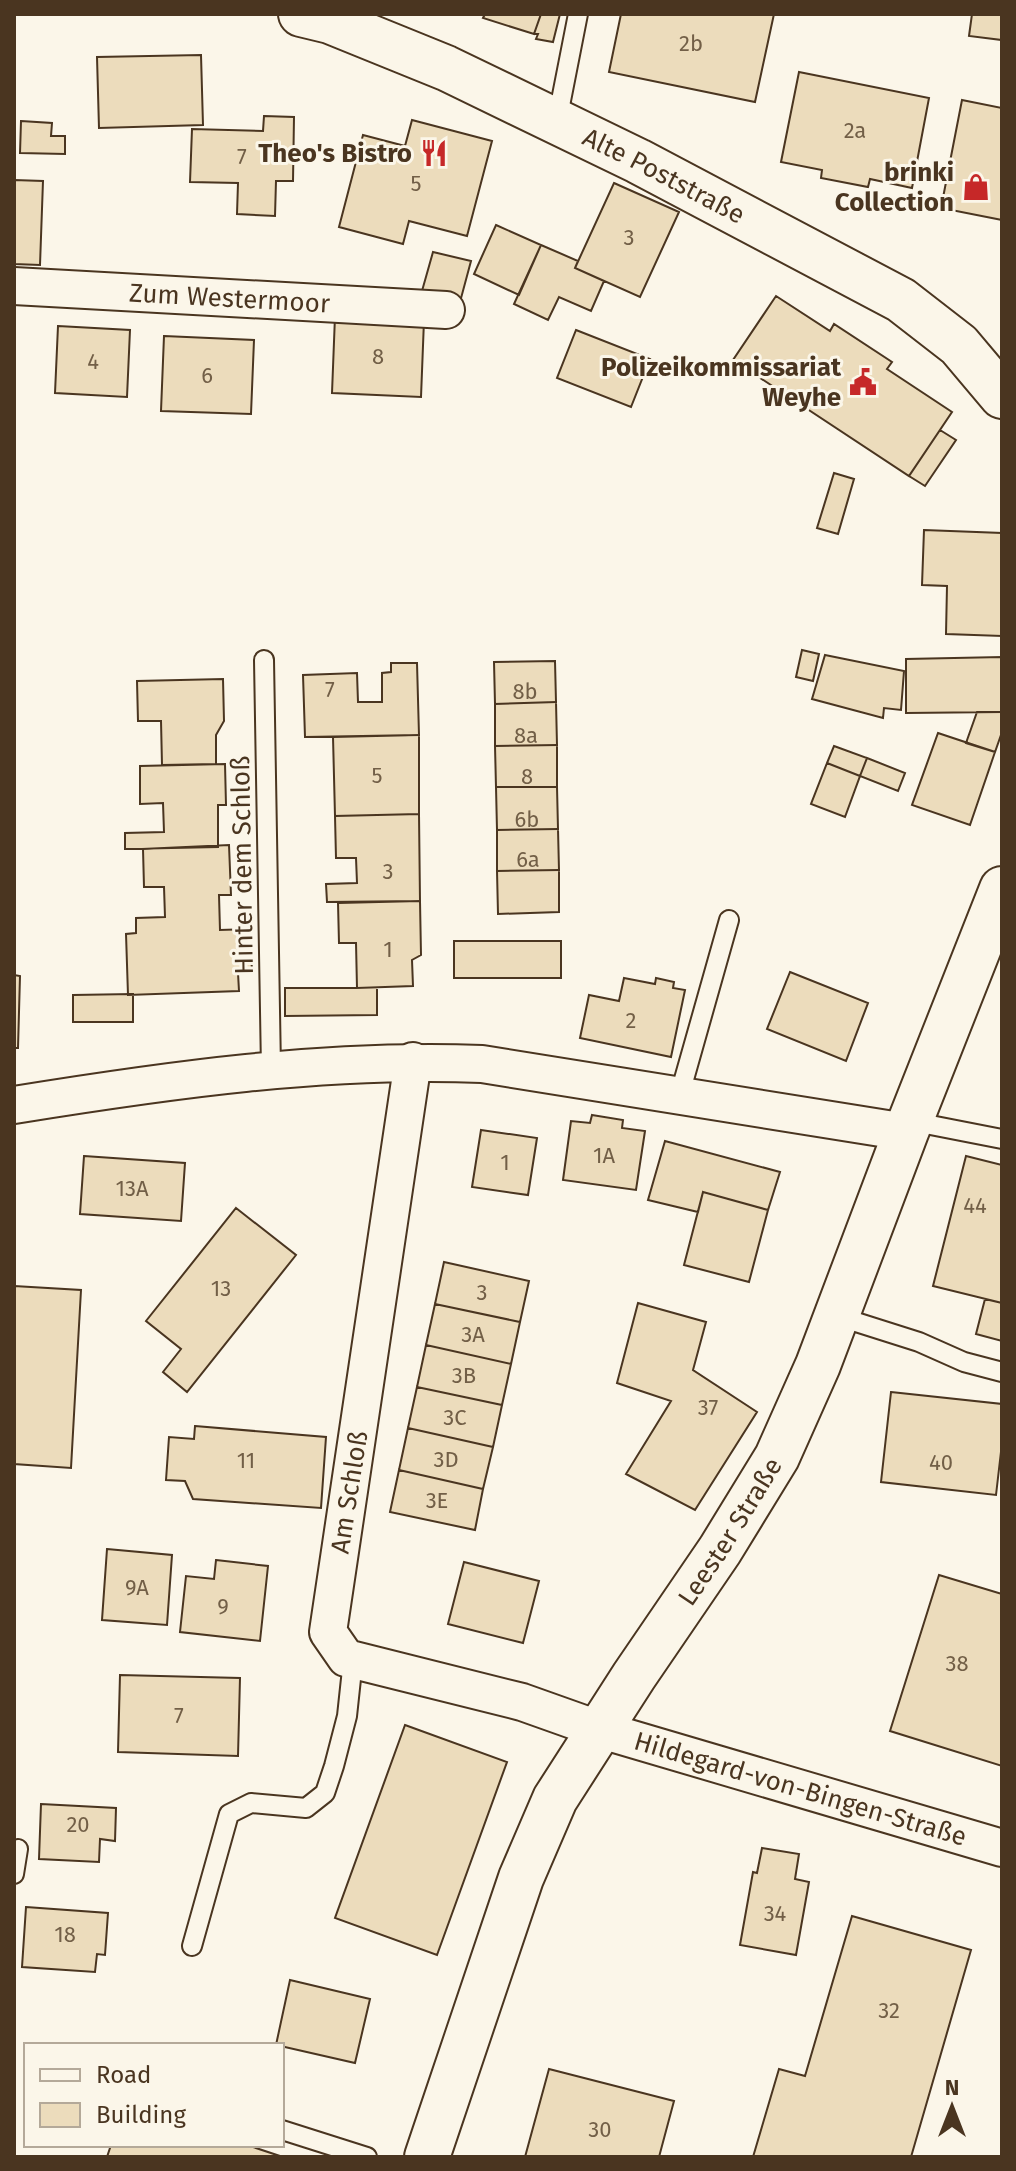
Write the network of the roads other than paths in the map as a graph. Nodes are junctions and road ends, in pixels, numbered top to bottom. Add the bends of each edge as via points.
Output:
1 (301, 14) edge
2 (578, 14) edge
3 (557, 121) junction
4 (14, 286) edge
5 (446, 310) dead end
6 (1001, 390) edge
7 (264, 660) dead end
8 (1002, 889) edge
9 (729, 920) dead end
10 (413, 1061) junction
11 (271, 1069) junction
12 (679, 1097) junction
13 (14, 1105) edge
14 (908, 1127) junction
15 (1002, 1139) edge
16 (837, 1316) junction
17 (1002, 1372) edge
18 (353, 1660) junction
19 (598, 1729) junction
20 (1002, 1848) edge
21 (18, 1849) dead end
22 (14, 1874) edge
23 (192, 1946) dead end
24 (284, 2131) edge
25 (367, 2157) edge
26 (427, 2157) edge

1 - 3 street, Alte Poststraße via 446,68
2 - 3 lane
3 - 6 street, Alte Poststraße via 901,300 959,345
4 - 5 street, Zum Westermoor
7 - 11 lane, Hinter dem Schloß
8 - 14 street, Leester Straße
9 - 12 lane
10 - 11 street
10 - 12 street via 482,1064
10 - 18 street, Am Schloß via 328,1632
11 - 13 street
12 - 14 street
14 - 15 lane
14 - 16 street, Leester Straße
16 - 17 lane
16 - 19 street, Leester Straße via 777,1457
18 - 19 street via 522,1702
18 - 23 lane via 347,1716 325,1793 306,1808 251,1803 229,1814
19 - 20 street, Hildegard-von-Bingen-Straße
19 - 26 street, Leester Straße via 555,1799 521,1878
21 - 22 lane
24 - 25 lane

